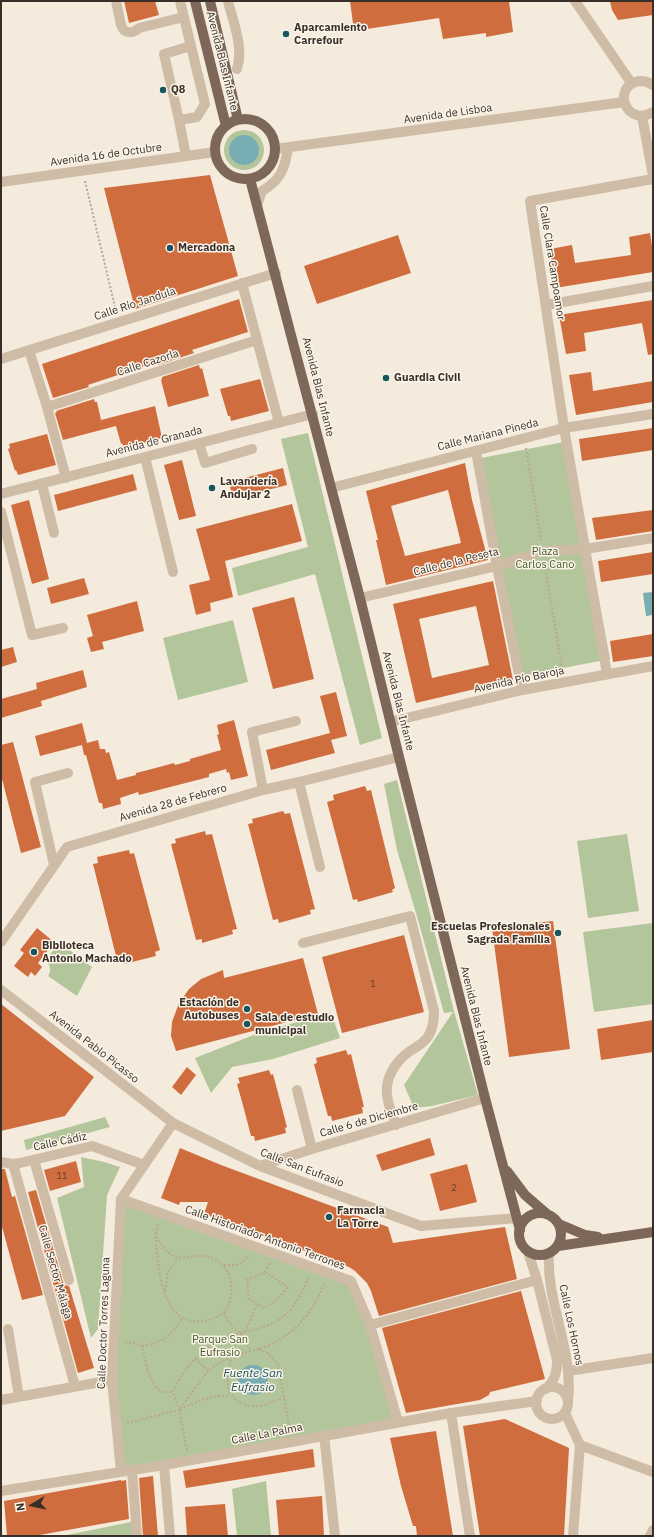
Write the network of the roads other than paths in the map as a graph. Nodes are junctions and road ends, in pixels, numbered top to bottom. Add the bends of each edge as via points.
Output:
1 (116, 1) edge
2 (180, 1) edge
3 (195, 1) edge
4 (210, 1) edge
5 (228, 1) edge
6 (575, 1) edge
7 (184, 17) junction
8 (191, 46) junction
9 (237, 69) dead end
10 (632, 84) junction
11 (653, 85) edge
12 (624, 102) junction
13 (653, 112) edge
14 (642, 116) junction
15 (179, 120) junction
16 (238, 120) junction
17 (226, 126) junction
18 (288, 148) junction
19 (275, 149) junction
20 (215, 152) junction
21 (186, 156) junction
22 (653, 178) edge
23 (250, 179) junction
24 (1, 182) edge
25 (257, 205) junction
26 (276, 273) junction
27 (242, 283) junction
28 (653, 286) edge
29 (546, 305) junction
30 (257, 340) junction
31 (30, 350) junction
32 (1, 359) edge
33 (47, 407) junction
34 (313, 414) junction
35 (653, 414) edge
36 (279, 423) junction
37 (564, 428) junction
38 (199, 443) junction
39 (252, 449) dead end
40 (476, 451) junction
41 (145, 457) junction
42 (66, 478) junction
43 (42, 484) junction
44 (331, 488) junction
45 (1, 494) edge
46 (1, 512) edge
47 (54, 533) dead end
48 (653, 538) edge
49 (585, 549) junction
50 (497, 566) junction
51 (173, 572) dead end
52 (360, 598) junction
53 (63, 628) dead end
54 (653, 666) edge
55 (607, 674) junction
56 (522, 690) junction
57 (296, 721) dead end
58 (390, 722) junction
59 (398, 757) junction
60 (68, 773) dead end
61 (299, 782) junction
62 (263, 790) junction
63 (54, 865) junction
64 (320, 867) dead end
65 (1, 942) edge
66 (303, 943) dead end
67 (1, 990) edge
68 (297, 1090) dead end
69 (485, 1098) junction
70 (173, 1123) junction
71 (396, 1125) junction
72 (312, 1149) junction
73 (34, 1160) junction
74 (1, 1162) edge
75 (13, 1164) junction
76 (144, 1165) junction
77 (260, 1166) junction
78 (503, 1166) junction
79 (121, 1199) junction
80 (547, 1214) junction
81 (517, 1218) junction
82 (558, 1224) junction
83 (520, 1230) junction
84 (653, 1232) edge
85 (608, 1238) junction
86 (558, 1246) junction
87 (528, 1252) junction
88 (549, 1254) junction
89 (69, 1280) dead end
90 (537, 1280) junction
91 (370, 1325) junction
92 (8, 1329) dead end
93 (653, 1358) edge
94 (568, 1371) junction
95 (112, 1380) junction
96 (75, 1386) junction
97 (546, 1389) junction
98 (18, 1397) junction
99 (1, 1400) edge
100 (537, 1401) junction
101 (568, 1401) junction
102 (451, 1413) junction
103 (565, 1413) junction
104 (398, 1422) junction
105 (324, 1435) junction
106 (580, 1445) junction
107 (164, 1465) junction
108 (132, 1470) junction
109 (121, 1472) junction
110 (653, 1472) edge
111 (1, 1491) edge
112 (653, 1530) edge
113 (137, 1536) edge
114 (170, 1536) edge
115 (335, 1536) edge
116 (470, 1536) edge
117 (573, 1536) edge
118 (650, 1536) edge

1 - 7 street via 121,25 128,32
2 - 7 street
3 - 17 main road, Avenida Blas Infante
4 - 16 main road, Avenida Blas Infante
5 - 9 street via 238,42 240,60
6 - 10 street
7 - 8 street
8 - 15 street via 205,104 197,117
8 - 15 street via 164,54
10 - 11 street via 643,81
10 - 12 street via 625,91
12 - 14 street via 632,114
12 - 18 street, Avenida de Lisboa
13 - 14 street
14 - 22 street
15 - 21 street
16 - 17 main road
16 - 19 main road via 252,120 264,126 274,140
17 - 20 main road via 216,142
18 - 19 street, Avenida de Lisboa
18 - 25 street via 285,165 279,177 262,191
19 - 23 main road via 274,158 265,172
20 - 21 street, Avenida 16 de Octubre
20 - 23 main road via 218,162 227,173 240,179
21 - 24 street, Avenida 16 de Octubre
22 - 29 street, Calle Clara Campoamor via 530,201
23 - 25 main road, Avenida Blas Infante
25 - 26 main road, Avenida Blas Infante
26 - 27 street, Calle Río Jandula
26 - 34 main road, Avenida Blas Infante
27 - 30 street
27 - 31 street, Calle Río Jandula
28 - 29 street
29 - 37 street, Calle Clara Campoamor
30 - 33 street, Calle Cazorla
30 - 36 street
31 - 32 street, Calle Río Jandula
31 - 33 street
33 - 42 street
34 - 36 street, Avenida de Granada
34 - 44 main road, Avenida Blas Infante
35 - 37 street, Calle Mariana Pineda
36 - 38 street, Avenida de Granada
37 - 40 street, Calle Mariana Pineda
37 - 49 street, Calle Clara Campoamor
38 - 39 street via 205,463
38 - 41 street, Avenida de Granada
40 - 44 street, Calle Mariana Pineda
40 - 50 street
41 - 42 street, Avenida de Granada
41 - 51 street
42 - 43 street, Avenida de Granada
43 - 45 street, Avenida de Granada
43 - 47 street
44 - 52 main road, Avenida Blas Infante
46 - 53 street via 32,635
48 - 49 street, Calle de la Peseta
49 - 50 street, Calle de la Peseta via 543,552
49 - 55 street, Calle Clara Campoamor
50 - 52 street, Calle de la Peseta
50 - 56 street
52 - 58 main road, Avenida Blas Infante
54 - 55 street, Avenida Pío Baroja
55 - 56 street, Avenida Pío Baroja
56 - 58 street, Avenida Pío Baroja
57 - 62 street via 252,732
58 - 59 main road, Avenida Blas Infante
59 - 61 street, Avenida 28 de Febrero
59 - 69 main road, Avenida Blas Infante
60 - 63 street via 35,782
61 - 62 street, Avenida 28 de Febrero
61 - 64 street
62 - 63 street, Avenida 28 de Febrero via 67,847
63 - 65 street, Avenida 28 de Febrero
66 - 71 street via 410,916 434,1011 434,1020 428,1036 403,1057 392,1071 388,1082 387,1094
67 - 70 street, Avenida Pablo Picasso
68 - 72 street
69 - 71 street, Calle 6 de Diciembre
69 - 78 main road, Avenida Blas Infante
70 - 76 street
70 - 77 street, Calle San Eufrasio
71 - 72 street, Calle 6 de Diciembre
72 - 77 street, Calle 6 de Diciembre
73 - 75 street, Calle Cádiz
73 - 76 street, Calle Cádiz via 92,1146
73 - 89 street
74 - 75 street, Calle Cádiz
75 - 96 street, Calle Sector Málaga
76 - 79 street
77 - 81 street, Calle San Eufrasio via 420,1226
78 - 80 main road via 525,1195
78 - 81 main road, Avenida Blas Infante
79 - 91 street, Calle Historiador Antonio Terrones via 351,1281
79 - 95 street, Calle Doctor Torres Laguna
80 - 82 main road
80 - 83 main road via 529,1216 522,1223
81 - 83 main road, Avenida Blas Infante
82 - 85 main road via 585,1235
82 - 86 main road via 561,1235
83 - 87 main road via 520,1242
84 - 85 main road
85 - 86 main road
86 - 88 main road
87 - 88 main road via 537,1255
87 - 90 street, Calle Los Hornos
88 - 94 street, Calle Los Hornos via 549,1278
90 - 91 street
90 - 97 street, Calle Los Hornos via 557,1360 556,1374
91 - 104 street, Calle Historiador Antonio Terrones
92 - 98 street
93 - 94 street
94 - 101 street, Calle Los Hornos
95 - 96 street
95 - 109 street, Calle Doctor Torres Laguna
96 - 98 street
97 - 100 street via 538,1396
97 - 101 street via 560,1390
98 - 99 street
100 - 102 street, Calle La Palma
100 - 103 street via 538,1411 546,1418 556,1419
101 - 103 street
102 - 104 street, Calle La Palma
102 - 116 street
103 - 106 street
104 - 105 street, Calle La Palma
105 - 107 street, Calle La Palma
105 - 115 street
106 - 110 street
106 - 117 street
107 - 108 street, Calle La Palma
107 - 114 street
108 - 109 street, Calle La Palma
108 - 113 street
109 - 111 street, Calle La Palma
112 - 118 street

